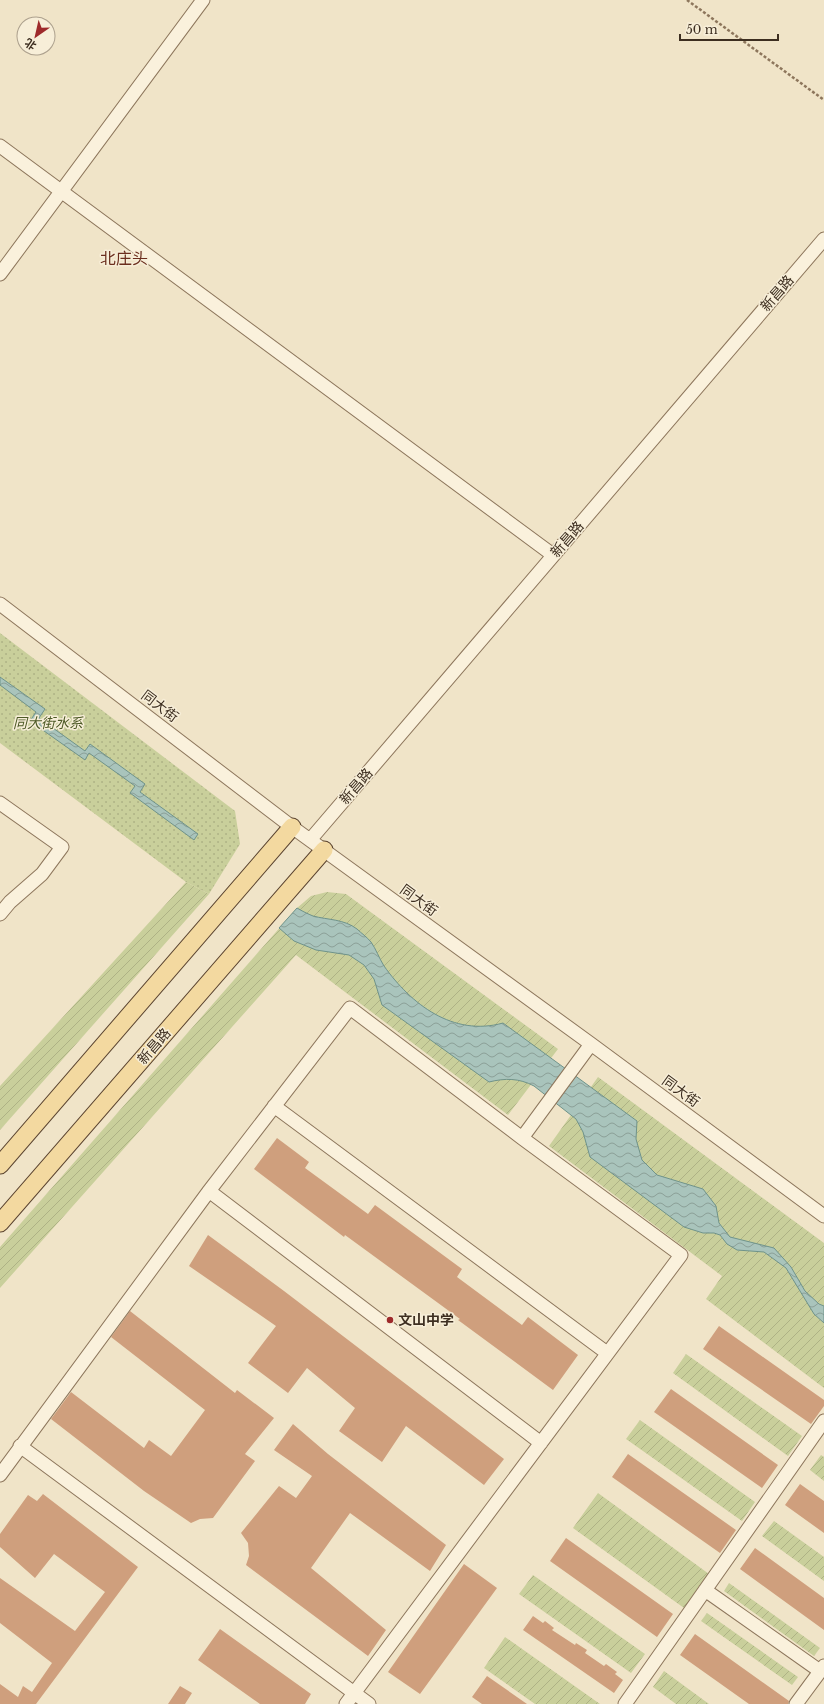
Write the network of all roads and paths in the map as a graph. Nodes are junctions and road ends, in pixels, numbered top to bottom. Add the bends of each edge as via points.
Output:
1 (203, 0) edge
2 (687, 0) edge
3 (824, 100) edge
4 (0, 146) edge
5 (62, 191) junction
6 (824, 239) edge
7 (0, 274) edge
8 (553, 555) junction
9 (0, 604) edge
10 (0, 803) edge
11 (292, 827) junction
12 (310, 840) junction
13 (324, 850) junction
14 (0, 914) edge
15 (591, 1044) junction
16 (274, 1106) junction
17 (522, 1138) junction
18 (0, 1165) edge
19 (209, 1191) junction
20 (824, 1216) edge
21 (0, 1223) edge
22 (607, 1353) junction
23 (824, 1421) edge
24 (541, 1443) junction
25 (20, 1446) junction
26 (0, 1475) edge
27 (705, 1590) junction
28 (822, 1668) edge
29 (354, 1693) junction
30 (346, 1704) edge
31 (369, 1704) edge
32 (625, 1704) edge
33 (796, 1704) edge

1 - 5 street
2 - 3 path
4 - 5 street
5 - 7 street
5 - 8 street
6 - 8 street, 新昌路
8 - 12 street, 新昌路
9 - 11 street, 同大街
10 - 14 street via 62,847 42,874
11 - 12 street, 同大街
11 - 18 main road
12 - 13 street, 同大街
13 - 15 street, 同大街
13 - 21 main road, 新昌路
15 - 17 street
15 - 20 street, 同大街
16 - 17 street via 350,1008
16 - 19 street
16 - 22 street
17 - 22 street via 681,1255
19 - 24 street
19 - 25 street
22 - 24 street
23 - 27 street
24 - 29 street
25 - 26 street
25 - 29 street
27 - 28 street
27 - 32 street
28 - 33 street
29 - 30 street
29 - 31 street

